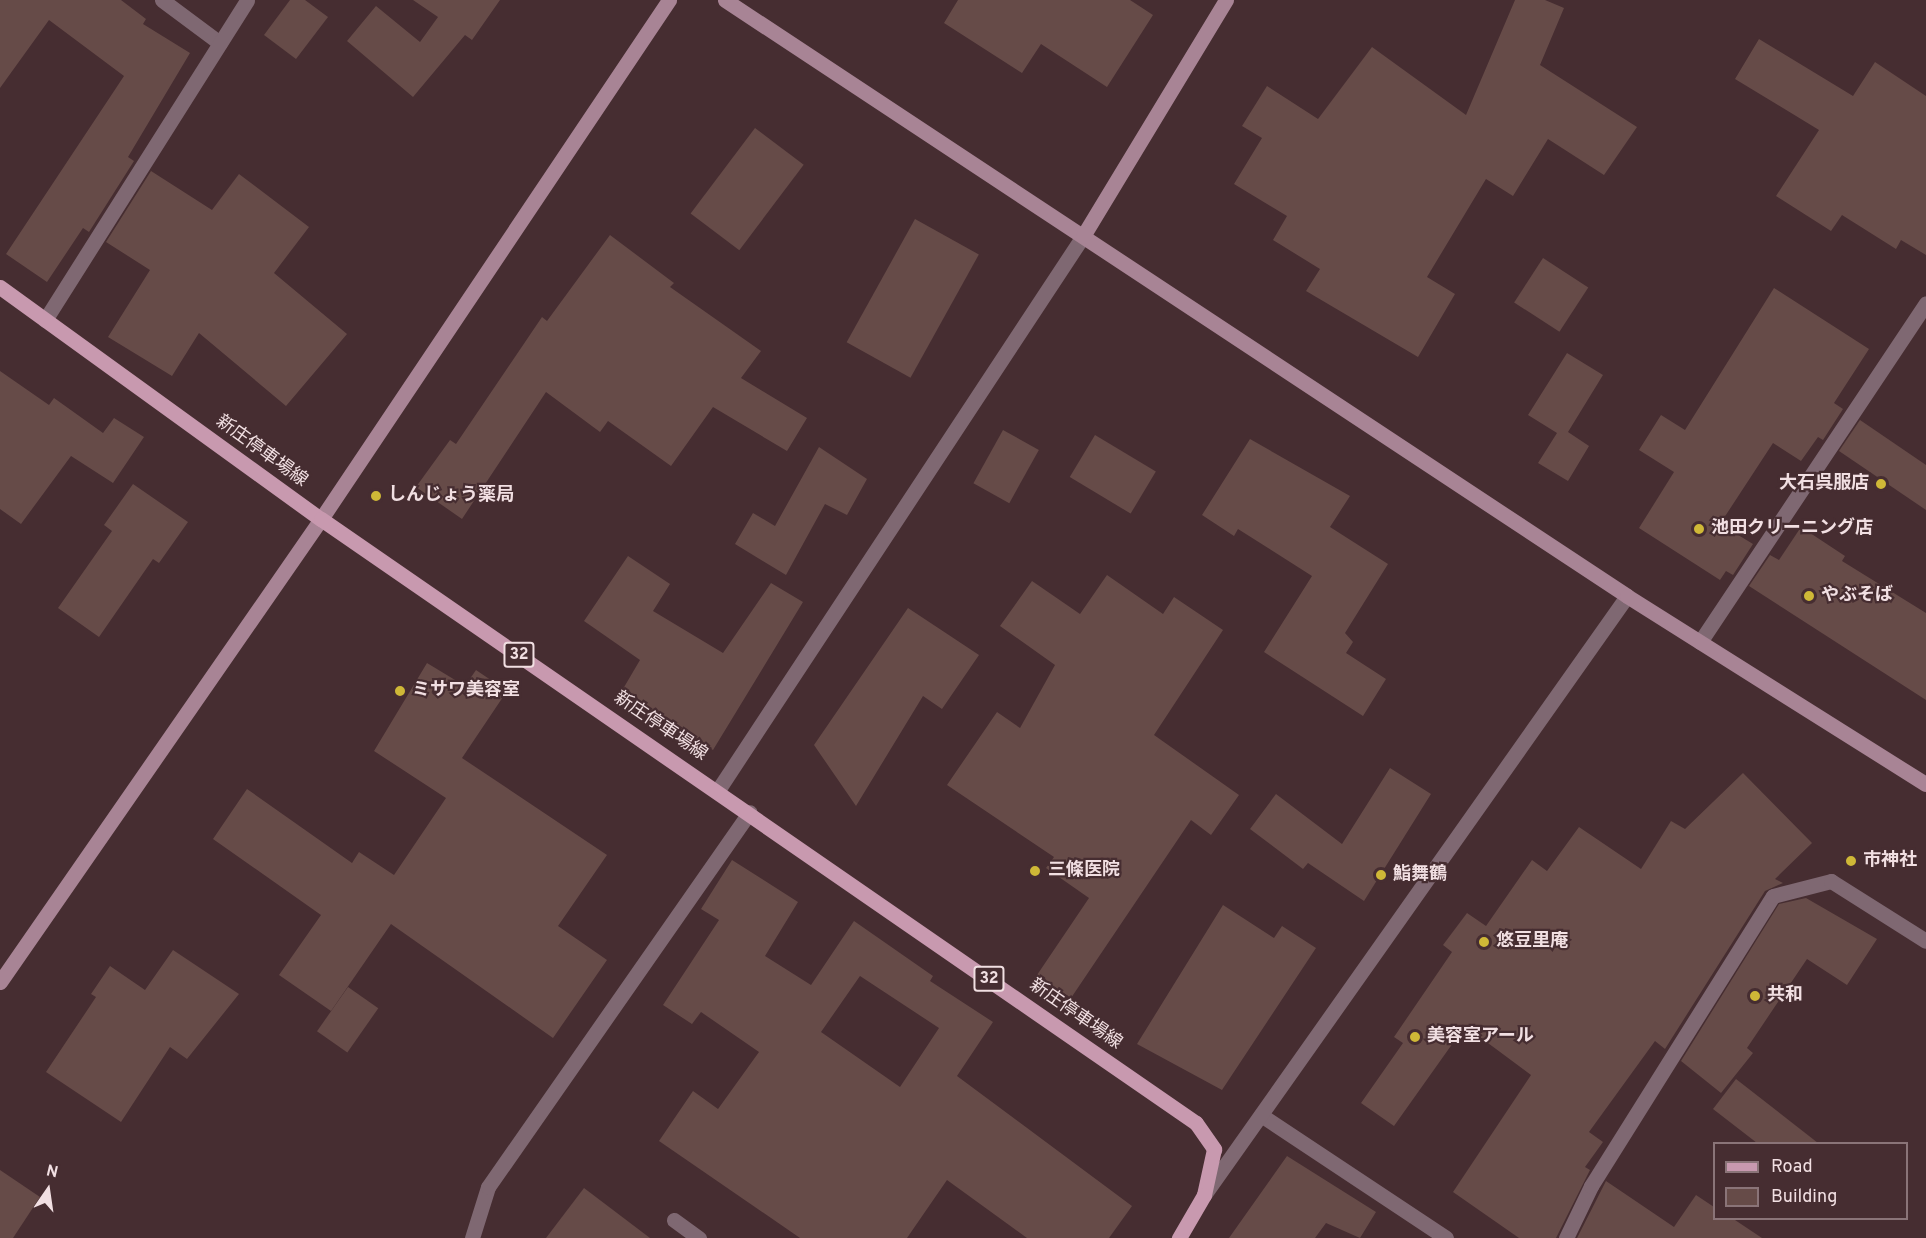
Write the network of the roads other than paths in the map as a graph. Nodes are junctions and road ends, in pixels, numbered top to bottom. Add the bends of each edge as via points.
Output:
1 (162, 0) edge
2 (247, 0) edge
3 (669, 0) edge
4 (725, 0) edge
5 (1226, 0) edge
6 (220, 43) junction
7 (1083, 236) junction
8 (0, 287) edge
9 (1926, 303) edge
10 (45, 320) junction
11 (321, 519) junction
12 (1627, 596) junction
13 (1700, 642) junction
14 (1926, 784) edge
15 (718, 790) junction
16 (750, 812) junction
17 (1926, 941) edge
18 (0, 981) edge
19 (1261, 1115) junction
20 (1204, 1195) junction
21 (674, 1220) dead end
22 (472, 1238) edge
23 (699, 1238) edge
24 (1179, 1238) edge
25 (1446, 1238) edge
26 (1566, 1238) edge

1 - 6 street
2 - 6 street
3 - 11 street
4 - 7 street
5 - 7 street
6 - 10 street
7 - 12 street
7 - 15 street
8 - 10 main road, 新庄停車場線 / 32
9 - 13 street
10 - 11 main road, 新庄停車場線 / 32
11 - 15 main road, 新庄停車場線 / 32
11 - 18 street
12 - 13 street
12 - 19 street
13 - 14 street
15 - 16 main road, 新庄停車場線 / 32
16 - 20 main road, 新庄停車場線 / 32 via 1196,1123 1214,1149
16 - 22 street via 488,1187
17 - 26 street via 1831,881 1773,896 1591,1186
19 - 20 street
19 - 25 street
20 - 24 main road, 新庄停車場線 / 32
21 - 23 street

